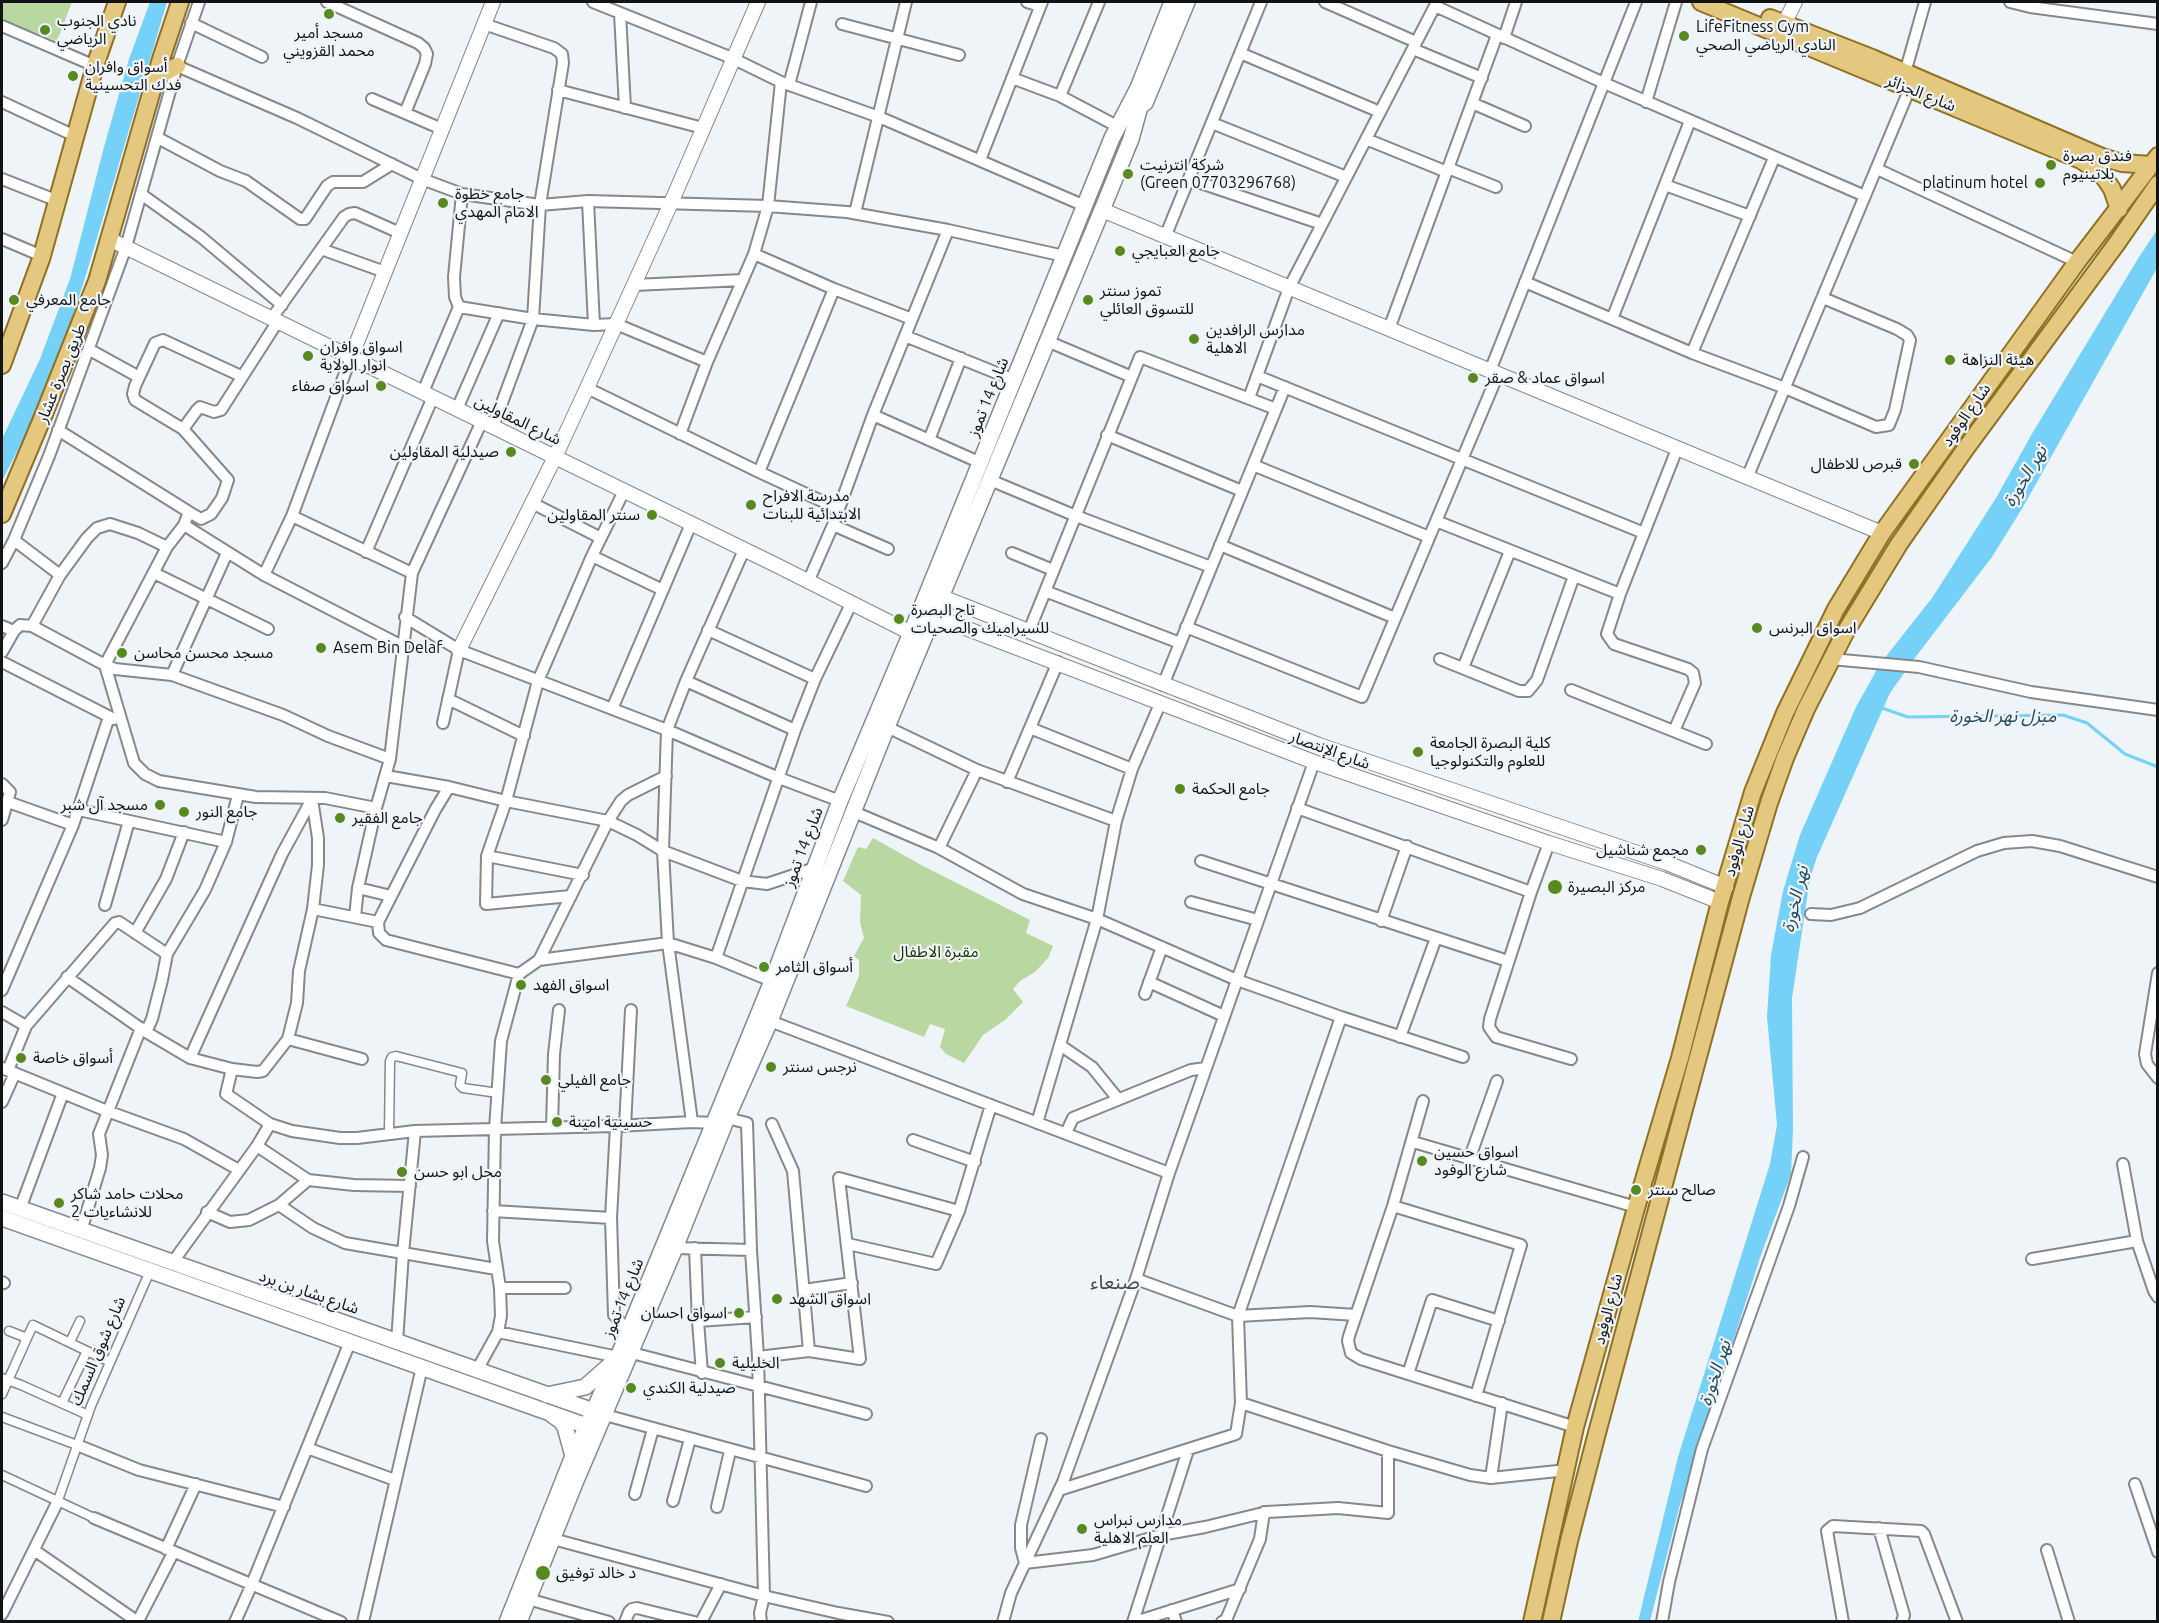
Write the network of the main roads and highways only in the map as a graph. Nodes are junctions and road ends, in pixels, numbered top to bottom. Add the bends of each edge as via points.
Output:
1 (117, 2) edge
2 (180, 2) edge
3 (1161, 2) edge
4 (1172, 2) edge
5 (1180, 2) edge
6 (1187, 2) edge
7 (1701, 2) edge
8 (1731, 2) edge
9 (1869, 64) junction
10 (177, 66) road end
11 (155, 78) junction
12 (1900, 78) junction
13 (1141, 89) junction
14 (1113, 132) junction
15 (1131, 139) junction
16 (2154, 161) edge
17 (2157, 184) edge
18 (2119, 209) junction
19 (8, 329) edge
20 (2, 365) edge
21 (2, 514) edge
22 (720, 1121) junction
23 (2, 1202) edge
24 (2, 1218) edge
25 (625, 1355) junction
26 (547, 1395) junction
27 (547, 1412) junction
28 (599, 1413) junction
29 (592, 1428) junction
30 (573, 1456) junction
31 (507, 1622) edge
32 (519, 1622) edge
33 (1532, 1622) edge
34 (1551, 1622) edge

1 - 19 main road via 42,256
2 - 11 main road, طريق بصرة عشار
3 - 14 main road
4 - 13 main road
5 - 13 main road
6 - 15 main road
7 - 9 main road, شارع الجزائر
8 - 9 main road, شارع الجزائر
9 - 12 main road, شارع الجزائر
10 - 11 main road
11 - 21 main road, طريق بصرة عشار via 97,281
12 - 16 main road, شارع الجزائر via 2102,157 2122,163
12 - 18 main road, شارع الجزائر via 2091,165 2112,189
13 - 14 main road, شارع 14 تموز
13 - 15 main road, شارع 14 تموز
14 - 22 main road, شارع 14 تموز via 840,801
15 - 22 main road, شارع 14 تموز via 770,1021
16 - 18 main road, شارع الوفود
17 - 34 main road, شارع الوفود via 1899,544 1845,631 1785,758 1766,814 1597,1433
18 - 33 main road, شارع الوفود via 1882,533 1827,626 1785,713 1753,792 1636,1207 1575,1427
19 - 20 main road
22 - 25 main road, شارع 14 تموز via 675,1248
22 - 25 main road, شارع 14 تموز via 628,1331
23 - 26 main road, شارع بشار بن برد
24 - 27 main road, شارع بشار بن برد
25 - 26 main road via 585,1387
25 - 28 main road, شارع 14 تموز
26 - 28 main road, شارع بشار بن برد
27 - 29 main road, شارع بشار بن برد
27 - 30 main road via 561,1421
28 - 29 main road, شارع 14 تموز
29 - 30 main road, شارع 14 تموز
29 - 32 main road, شارع 14 تموز
30 - 31 main road, شارع 14 تموز

